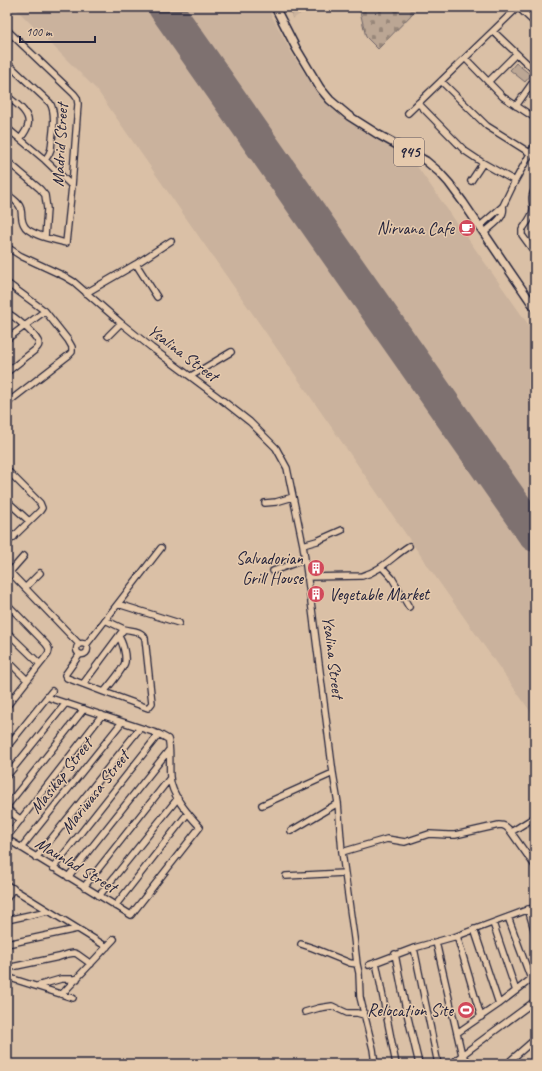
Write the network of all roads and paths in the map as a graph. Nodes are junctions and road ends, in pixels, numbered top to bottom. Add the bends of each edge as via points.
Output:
1 (275, 7) edge
2 (518, 7) edge
3 (535, 23) edge
4 (7, 30) edge
5 (492, 31) junction
6 (516, 54) junction
7 (465, 58) junction
8 (7, 63) edge
9 (535, 71) edge
10 (535, 78) edge
11 (441, 81) junction
12 (488, 82) junction
13 (7, 96) edge
14 (418, 103) junction
15 (516, 106) junction
16 (408, 113) dead end
17 (535, 118) edge
18 (7, 128) edge
19 (20, 139) junction
20 (535, 145) edge
21 (530, 154) junction
22 (45, 160) junction
23 (7, 161) edge
24 (484, 163) junction
25 (471, 181) dead end
26 (515, 181) junction
27 (72, 186) junction
28 (535, 189) edge
29 (7, 194) edge
30 (503, 206) junction
31 (492, 216) junction
32 (496, 222) junction
33 (480, 226) junction
34 (484, 233) junction
35 (45, 237) junction
36 (171, 240) dead end
37 (7, 247) edge
38 (535, 253) edge
39 (136, 264) junction
40 (7, 282) edge
41 (86, 293) junction
42 (157, 297) dead end
43 (535, 308) edge
44 (44, 311) junction
45 (7, 312) edge
46 (121, 323) junction
47 (24, 326) junction
48 (108, 336) dead end
49 (7, 339) edge
50 (231, 352) dead end
51 (7, 372) edge
52 (191, 376) junction
53 (7, 403) edge
54 (7, 470) edge
55 (293, 497) junction
56 (7, 501) edge
57 (264, 503) dead end
58 (29, 521) junction
59 (7, 530) edge
60 (342, 530) dead end
61 (14, 536) junction
62 (7, 543) edge
63 (303, 545) junction
64 (409, 546) dead end
65 (162, 548) dead end
66 (24, 556) dead end
67 (304, 560) junction
68 (382, 567) junction
69 (8, 571) edge
70 (273, 571) dead end
71 (40, 572) dead end
72 (307, 577) junction
73 (25, 588) junction
74 (7, 604) edge
75 (118, 604) junction
76 (408, 607) dead end
77 (105, 620) junction
78 (178, 623) dead end
79 (124, 629) junction
80 (7, 632) edge
81 (119, 636) junction
82 (79, 644) junction
83 (86, 645) junction
84 (80, 654) junction
85 (7, 660) edge
86 (40, 664) junction
87 (28, 680) junction
88 (83, 684) junction
89 (52, 691) dead end
90 (104, 692) junction
91 (7, 693) edge
92 (47, 697) junction
93 (13, 698) junction
94 (66, 703) junction
95 (7, 706) edge
96 (84, 709) junction
97 (102, 716) junction
98 (122, 722) junction
99 (140, 728) junction
100 (159, 734) junction
101 (7, 747) edge
102 (169, 750) junction
103 (333, 773) junction
104 (7, 776) edge
105 (170, 778) junction
106 (178, 798) junction
107 (338, 803) junction
108 (262, 805) dead end
109 (7, 806) edge
110 (7, 809) edge
111 (188, 813) junction
112 (535, 817) edge
113 (21, 820) junction
114 (291, 831) dead end
115 (511, 832) junction
116 (7, 838) edge
117 (22, 848) junction
118 (342, 852) junction
119 (535, 856) edge
120 (36, 858) junction
121 (529, 858) junction
122 (535, 866) edge
123 (53, 868) junction
124 (344, 873) junction
125 (286, 876) dead end
126 (68, 877) junction
127 (7, 884) edge
128 (84, 887) junction
129 (13, 888) junction
130 (100, 896) junction
131 (7, 898) edge
132 (115, 906) junction
133 (535, 907) edge
134 (528, 909) junction
135 (48, 911) junction
136 (508, 917) junction
137 (7, 920) edge
138 (493, 923) junction
139 (77, 929) junction
140 (474, 929) junction
141 (535, 932) edge
142 (457, 936) junction
143 (114, 939) dead end
144 (436, 942) junction
145 (7, 944) edge
146 (301, 944) dead end
147 (107, 947) junction
148 (414, 948) junction
149 (395, 954) junction
150 (376, 962) junction
151 (91, 964) junction
152 (357, 964) junction
153 (369, 965) dead end
154 (7, 968) edge
155 (7, 977) edge
156 (533, 977) edge
157 (77, 979) junction
158 (36, 986) junction
159 (516, 991) junction
160 (62, 994) junction
161 (73, 998) dead end
162 (535, 1001) edge
163 (499, 1004) junction
164 (306, 1012) dead end
165 (364, 1016) junction
166 (481, 1017) junction
167 (457, 1033) junction
168 (534, 1041) edge
169 (462, 1055) junction
170 (375, 1064) edge
171 (396, 1064) edge
172 (419, 1064) edge
173 (438, 1064) edge
174 (452, 1064) edge
175 (471, 1064) edge
176 (514, 1064) edge

1 - 33 main road, 945 via 296,48 330,100 349,116 426,161 449,183
2 - 3 street
2 - 5 street
4 - 27 street, Madrid Street via 78,98
5 - 6 street
5 - 7 street
6 - 9 street
6 - 12 street
7 - 11 street
7 - 12 street
8 - 22 street via 52,107 54,114 51,149
10 - 15 street
11 - 14 street
11 - 21 street via 487,126
12 - 15 street
13 - 19 street via 27,116 27,129
14 - 16 street
14 - 24 street via 460,147
15 - 17 street
18 - 19 street
19 - 22 street
20 - 21 street
21 - 26 street
22 - 27 street
23 - 35 street via 45,195
24 - 25 street
24 - 26 street
26 - 30 street
27 - 35 street, Madrid Street via 66,243
28 - 38 street via 532,196 532,214 521,233
29 - 35 street via 20,206 26,228
30 - 31 street
30 - 32 street via 503,215
31 - 32 street
31 - 33 street
32 - 34 street
33 - 34 main road, 945
34 - 43 main road, 945
36 - 39 street
37 - 41 street, Ysalina Street via 69,278
39 - 41 street
39 - 42 street
40 - 44 street
41 - 46 street, Ysalina Street
44 - 47 street
44 - 53 street via 68,340 72,352
45 - 47 street
46 - 48 street
46 - 52 street, Ysalina Street
47 - 49 street
47 - 51 street via 38,341 38,347
50 - 52 street
52 - 55 street, Ysalina Street via 250,422 276,448 286,468
54 - 58 street via 40,503 42,508
55 - 57 street
55 - 63 street, Ysalina Street
56 - 58 street
58 - 61 street
59 - 61 street
60 - 63 street
61 - 62 street
63 - 67 street, Ysalina Street
64 - 68 street
65 - 75 street
66 - 69 street
67 - 70 street
67 - 72 street, Ysalina Street
68 - 72 street via 362,576
68 - 76 street via 392,578
69 - 73 street
71 - 73 street
72 - 103 street, Ysalina Street
73 - 82 street
74 - 86 street via 49,647 50,651
75 - 77 street
75 - 78 street
77 - 79 street
77 - 83 street
79 - 81 street
79 - 90 street via 143,635 152,702 148,708
80 - 86 street
81 - 88 street
81 - 90 street via 123,642 125,663
82 - 83 street
82 - 84 street via 77,649
83 - 84 street via 86,652
84 - 88 street via 65,675
85 - 87 street
86 - 87 street
87 - 93 street
88 - 90 street
89 - 92 street
91 - 93 street
92 - 94 street
92 - 101 street
93 - 95 street
94 - 96 street
94 - 104 street
96 - 97 street
96 - 109 street
97 - 98 street
97 - 113 street
98 - 99 street
98 - 117 street, Masikap Street
99 - 100 street
99 - 120 street, Mariwasa Street
100 - 102 street via 168,739
100 - 123 street, Mariwasa Street
102 - 105 street
102 - 126 street
103 - 107 street, Ysalina Street
103 - 108 street
105 - 106 street
105 - 128 street
106 - 111 street
106 - 130 street
107 - 114 street
107 - 118 street, Ysalina Street
110 - 113 street
111 - 132 street
111 - 132 street, Maunlad Street via 200,827 130,915
112 - 115 street
113 - 116 street
115 - 118 street via 504,825 499,825 448,836 429,834 405,842 387,839
115 - 121 street
116 - 117 street, Maunlad Street
117 - 120 street, Maunlad Street
118 - 124 street, Ysalina Street
119 - 121 street
120 - 123 street, Maunlad Street
121 - 122 street
123 - 126 street, Maunlad Street
124 - 125 street
124 - 152 street, Ysalina Street
126 - 128 street, Maunlad Street
127 - 129 street
128 - 130 street, Maunlad Street
129 - 131 street
129 - 135 street
130 - 132 street, Maunlad Street
133 - 134 street
134 - 136 street
134 - 141 street
135 - 137 street
135 - 139 street
136 - 138 street
136 - 156 street
138 - 140 street
138 - 159 street
139 - 145 street
139 - 147 street
140 - 142 street
140 - 163 street
142 - 144 street
142 - 166 street
143 - 147 street
144 - 148 street
144 - 167 street
146 - 152 street
147 - 151 street
148 - 149 street
148 - 173 street
149 - 150 street
149 - 172 street
150 - 153 street
150 - 171 street
151 - 154 street via 74,953
151 - 157 street
152 - 165 street, Ysalina Street
155 - 158 street
156 - 159 street
157 - 158 street via 61,979
157 - 160 street
158 - 160 street
159 - 163 street
160 - 161 street
162 - 169 street
163 - 166 street
164 - 165 street via 332,1006
165 - 170 street, Ysalina Street
166 - 167 street
167 - 169 street
168 - 176 street via 510,1060
169 - 174 street
169 - 175 street

